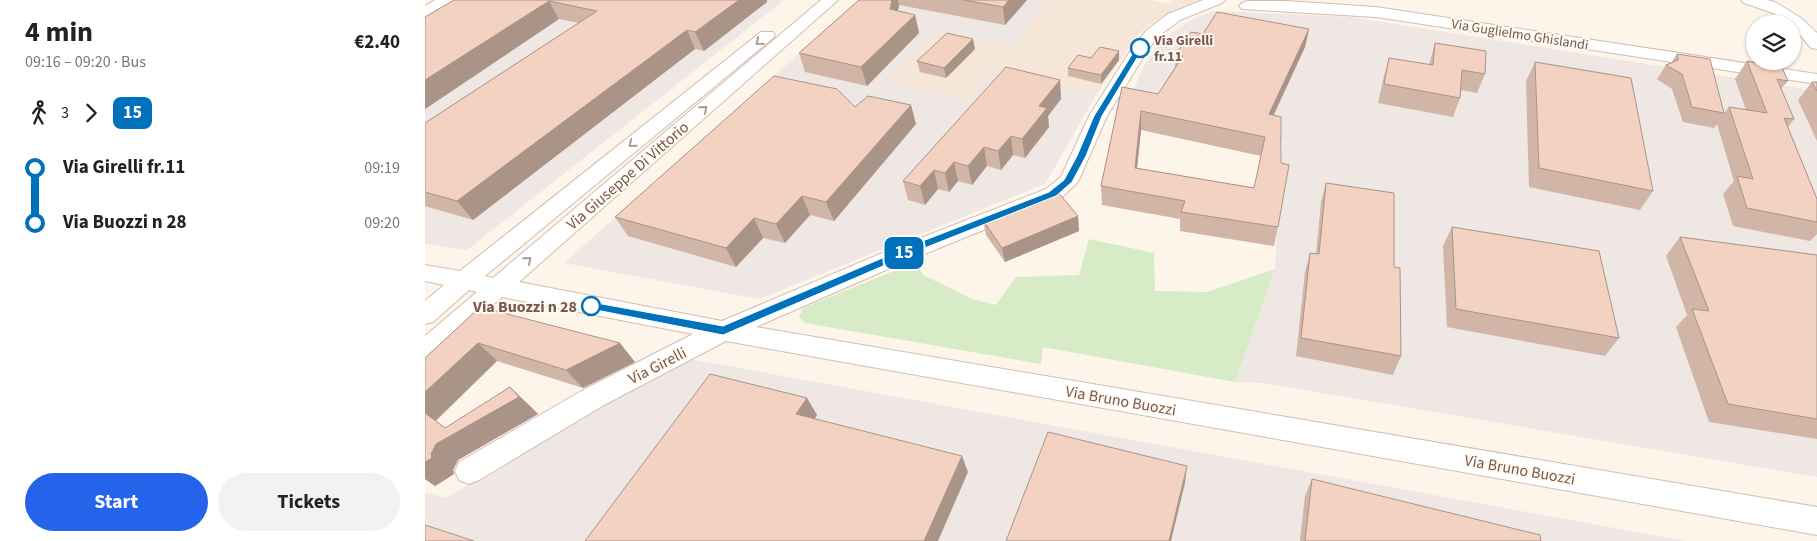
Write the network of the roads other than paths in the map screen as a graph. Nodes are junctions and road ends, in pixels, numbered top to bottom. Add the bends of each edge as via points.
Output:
1 (446, 0) edge
2 (810, 0) edge
3 (831, 0) edge
4 (1749, 0) edge
5 (1223, 2) edge
6 (1253, 2) edge
7 (425, 12) edge
8 (1817, 44) edge
9 (1746, 69) edge
10 (1754, 70) joint
11 (1817, 75) edge
12 (1817, 79) edge
13 (425, 273) edge
14 (464, 281) junction
15 (496, 287) junction
16 (425, 315) edge
17 (723, 331) junction
18 (425, 350) edge
19 (469, 471) dead end
20 (1817, 521) edge

1 - 7 street
2 -> 14 street, Via Giuseppe Di Vittorio
15 -> 3 street, Via Giuseppe Di Vittorio
4 - 8 street via 1783,11
5 - 6 street, Via Girelli
5 - 17 street, Via Girelli via 1174,17 1141,45 1098,116 1068,182 1053,194 923,244
6 - 9 street, Via Guglielmo Ghislandi via 1376,12
10 - 11 street, Via Guglielmo Ghislandi
10 - 12 street, Via Guglielmo Ghislandi
13 - 14 street, Via Bruno Buozzi
14 - 15 street, Via Bruno Buozzi
14 - 16 street, Via Giuseppe Di Vittorio
15 - 17 street, Via Bruno Buozzi
15 - 18 street, Via Giuseppe Di Vittorio
17 - 19 street, Via Girelli via 584,402
17 - 20 street, Via Bruno Buozzi

